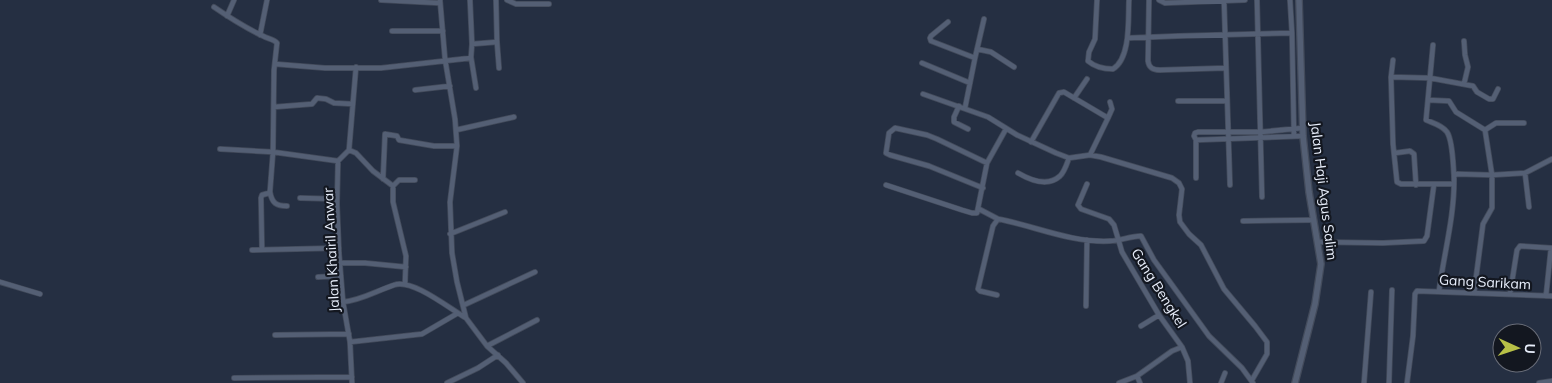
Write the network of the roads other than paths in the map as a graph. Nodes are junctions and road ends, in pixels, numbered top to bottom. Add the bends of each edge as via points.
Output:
1 (234, 0) edge
2 (267, 0) edge
3 (381, 0) edge
4 (470, 0) edge
5 (496, 0) edge
6 (507, 0) edge
7 (1096, 0) edge
8 (1129, 0) edge
9 (1148, 0) edge
10 (1159, 0) edge
11 (1224, 0) edge
12 (1245, 0) edge
13 (1257, 0) edge
14 (1290, 0) edge
15 (1299, 0) edge
16 (440, 1) edge
17 (550, 4) dead end
18 (214, 7) dead end
19 (227, 16) junction
20 (984, 19) dead end
21 (948, 22) dead end
22 (392, 31) dead end
23 (443, 31) junction
24 (1258, 33) junction
25 (1292, 33) junction
26 (260, 35) junction
27 (1224, 35) junction
28 (1148, 37) junction
29 (1128, 38) junction
30 (1464, 41) dead end
31 (497, 42) junction
32 (472, 44) junction
33 (1433, 45) dead end
34 (977, 49) junction
35 (471, 58) junction
36 (975, 58) junction
37 (445, 59) junction
38 (1393, 60) dead end
39 (922, 63) dead end
40 (275, 64) junction
41 (356, 67) junction
42 (1014, 67) dead end
43 (499, 68) dead end
44 (1226, 68) junction
45 (1392, 77) junction
46 (1087, 78) dead end
47 (1430, 78) junction
48 (970, 83) junction
49 (1464, 84) junction
50 (450, 86) junction
51 (476, 88) dead end
52 (1498, 89) dead end
53 (415, 90) dead end
54 (923, 94) dead end
55 (1074, 98) junction
56 (1428, 100) junction
57 (1178, 101) dead end
58 (1110, 102) dead end
59 (1227, 102) junction
60 (353, 104) junction
61 (959, 106) junction
62 (274, 107) junction
63 (965, 108) junction
64 (514, 117) dead end
65 (1108, 118) junction
66 (1524, 123) dead end
67 (1302, 128) junction
68 (968, 129) dead end
69 (1006, 129) junction
70 (1294, 129) junction
71 (456, 130) junction
72 (1486, 130) junction
73 (1228, 132) junction
74 (1260, 132) junction
75 (1294, 136) junction
76 (1303, 136) junction
77 (1228, 139) junction
78 (1260, 139) junction
79 (1196, 140) junction
80 (1031, 142) junction
81 (457, 146) junction
82 (220, 149) dead end
83 (349, 150) junction
84 (273, 152) junction
85 (1395, 153) junction
86 (1090, 155) junction
87 (1069, 158) junction
88 (1552, 158) edge
89 (338, 161) junction
90 (987, 163) junction
91 (1018, 173) dead end
92 (1525, 173) junction
93 (1492, 175) junction
94 (1454, 176) junction
95 (1196, 178) dead end
96 (382, 179) junction
97 (415, 180) dead end
98 (1087, 184) dead end
99 (1416, 184) junction
100 (1434, 184) junction
101 (1454, 184) junction
102 (886, 185) dead end
103 (1230, 185) dead end
104 (393, 186) junction
105 (982, 188) junction
106 (270, 192) junction
107 (1262, 196) dead end
108 (300, 198) dead end
109 (337, 200) junction
110 (286, 206) dead end
111 (1529, 207) dead end
112 (979, 209) junction
113 (505, 212) dead end
114 (998, 219) junction
115 (1314, 220) junction
116 (1244, 221) dead end
117 (450, 234) junction
118 (1087, 240) junction
119 (1118, 240) junction
120 (1318, 242) junction
121 (339, 248) junction
122 (1552, 248) edge
123 (252, 250) dead end
124 (262, 250) junction
125 (340, 263) junction
126 (406, 267) junction
127 (535, 272) dead end
128 (341, 276) junction
129 (318, 277) dead end
130 (0, 282) edge
131 (405, 284) junction
132 (1392, 290) dead end
133 (1439, 291) junction
134 (1371, 292) dead end
135 (1474, 292) junction
136 (40, 294) dead end
137 (1510, 294) junction
138 (997, 295) dead end
139 (1546, 296) junction
140 (1552, 296) edge
141 (343, 302) junction
142 (464, 305) junction
143 (1086, 306) dead end
144 (458, 314) junction
145 (1159, 315) junction
146 (466, 318) junction
147 (537, 320) dead end
148 (1141, 326) dead end
149 (349, 334) junction
150 (275, 335) dead end
151 (350, 342) junction
152 (487, 346) junction
153 (1182, 347) junction
154 (498, 355) junction
155 (1225, 372) dead end
156 (1137, 376) junction
157 (352, 377) junction
158 (234, 378) dead end
159 (1252, 381) edge
160 (1552, 381) edge
161 (352, 383) edge
162 (448, 383) edge
163 (523, 383) edge
164 (1119, 383) edge
165 (1140, 383) edge
166 (1190, 383) edge
167 (1221, 383) edge
168 (1295, 383) edge
169 (1364, 383) edge
170 (1389, 383) edge
171 (1408, 383) edge
172 (1539, 383) edge

1 - 19 street
2 - 26 street
3 - 16 street
4 - 32 street
5 - 31 street
6 - 17 street via 516,4
7 - 29 street via 1095,39 1088,61 1113,69 1120,62
8 - 29 street
9 - 28 street
10 - 11 street via 1165,3
11 - 12 street
11 - 27 street
13 - 24 street
14 - 25 street
15 - 67 street, Jalan Haji Agus Salim
16 - 23 street
18 - 19 street
19 - 26 street
20 - 34 street
21 - 36 street via 931,36 931,40
22 - 23 street
23 - 37 street
24 - 25 street
24 - 27 street
24 - 74 street
25 - 70 street
26 - 40 street via 277,41
27 - 28 street
27 - 44 street
28 - 29 street
28 - 44 street via 1148,61 1152,69
30 - 49 street via 1468,67
31 - 32 street
31 - 43 street
32 - 35 street
33 - 47 street
34 - 36 street
34 - 42 street via 991,52
35 - 37 street
35 - 51 street
36 - 48 street
37 - 41 street via 394,67
37 - 50 street
38 - 45 street
39 - 48 street
40 - 41 street
40 - 62 street
41 - 60 street
44 - 59 street
45 - 47 street
45 - 85 street
46 - 55 street
47 - 49 street
47 - 56 street
48 - 63 street
49 - 52 street via 1473,86 1490,100
50 - 53 street
50 - 71 street
54 - 61 street
55 - 65 street
55 - 80 street via 1064,92 1059,93
56 - 72 street via 1449,101 1456,112
56 - 94 street via 1426,120 1448,133
57 - 59 street
58 - 65 street via 1112,109
59 - 73 street
60 - 62 street via 317,98 312,104
60 - 83 street
61 - 63 street
61 - 68 street via 954,122
62 - 84 street
63 - 69 street
64 - 71 street
65 - 86 street
66 - 72 street via 1496,123
67 - 70 street
67 - 76 street, Jalan Haji Agus Salim
69 - 80 street
69 - 90 street
70 - 74 street
70 - 75 street
71 - 81 street
72 - 93 street
73 - 74 street
73 - 77 street
73 - 79 street via 1195,133
74 - 78 street
75 - 76 street
75 - 78 street
76 - 115 street, Jalan Haji Agus Salim
77 - 78 street
77 - 79 street
77 - 103 street
78 - 107 street
79 - 95 street
80 - 87 street
81 - 96 street via 421,144 386,134
81 - 117 street via 450,194
82 - 84 street
83 - 89 street
83 - 96 street
84 - 89 street
84 - 106 street
85 - 99 street via 1397,182
85 - 99 street via 1410,151 1414,154
86 - 87 street
86 - 159 street via 1172,178 1179,184 1182,195 1179,215 1184,228 1201,245 1221,284 1267,342 1267,354
87 - 91 street via 1061,175 1050,181 1031,181
88 - 92 street
89 - 109 street, Jalan Khairil Anwar
90 - 105 street
90 - 105 street via 927,135 895,128 889,133 886,153 929,166
92 - 93 street
92 - 111 street
93 - 94 street
93 - 135 street via 1492,208 1483,224
94 - 101 street
96 - 104 street
97 - 104 street via 399,180
98 - 119 street, Gang Bengkel via 1079,207 1112,222
99 - 100 street
100 - 101 street
100 - 120 street via 1424,241
101 - 133 street via 1450,231
102 - 112 street via 972,213
104 - 126 street via 393,202 405,248
105 - 112 street
106 - 110 street via 276,205
106 - 124 street via 261,196
108 - 109 street
109 - 121 street, Jalan Khairil Anwar
112 - 114 street
113 - 117 street
114 - 118 street
114 - 138 street via 978,289
115 - 116 street
115 - 120 street, Jalan Haji Agus Salim
117 - 142 street
118 - 119 street
118 - 143 street
119 - 145 street, Gang Bengkel
119 - 159 street via 1141,236 1154,260 1209,336
120 - 168 street, Jalan Haji Agus Salim via 1321,270
121 - 124 street
121 - 125 street, Jalan Khairil Anwar
122 - 137 street via 1519,247
122 - 139 street
123 - 124 street
125 - 126 street
125 - 128 street, Jalan Khairil Anwar
126 - 131 street
127 - 142 street
128 - 129 street
128 - 141 street, Jalan Khairil Anwar
130 - 136 street
131 - 141 street via 395,284 370,296
131 - 144 street via 439,300
132 - 170 street
133 - 135 street, Gang Sarikam
133 - 171 street, Gang Sarikam via 1417,291 1415,294
134 - 169 street
135 - 137 street, Gang Sarikam
137 - 139 street, Gang Sarikam
139 - 140 street, Gang Sarikam
141 - 149 street, Jalan Khairil Anwar
142 - 146 street
144 - 146 street
144 - 151 street via 422,334
145 - 148 street
145 - 153 street, Gang Bengkel
146 - 152 street
147 - 152 street
149 - 150 street
149 - 151 street, Jalan Khairil Anwar
151 - 157 street, Jalan Khairil Anwar
152 - 154 street
153 - 156 street, Gang Bengkel
153 - 166 street, Gang Bengkel via 1188,361
154 - 162 street
154 - 163 street
155 - 167 street
156 - 164 street, Gang Bengkel
156 - 165 street
157 - 158 street
157 - 161 street, Jalan Khairil Anwar
160 - 172 street

